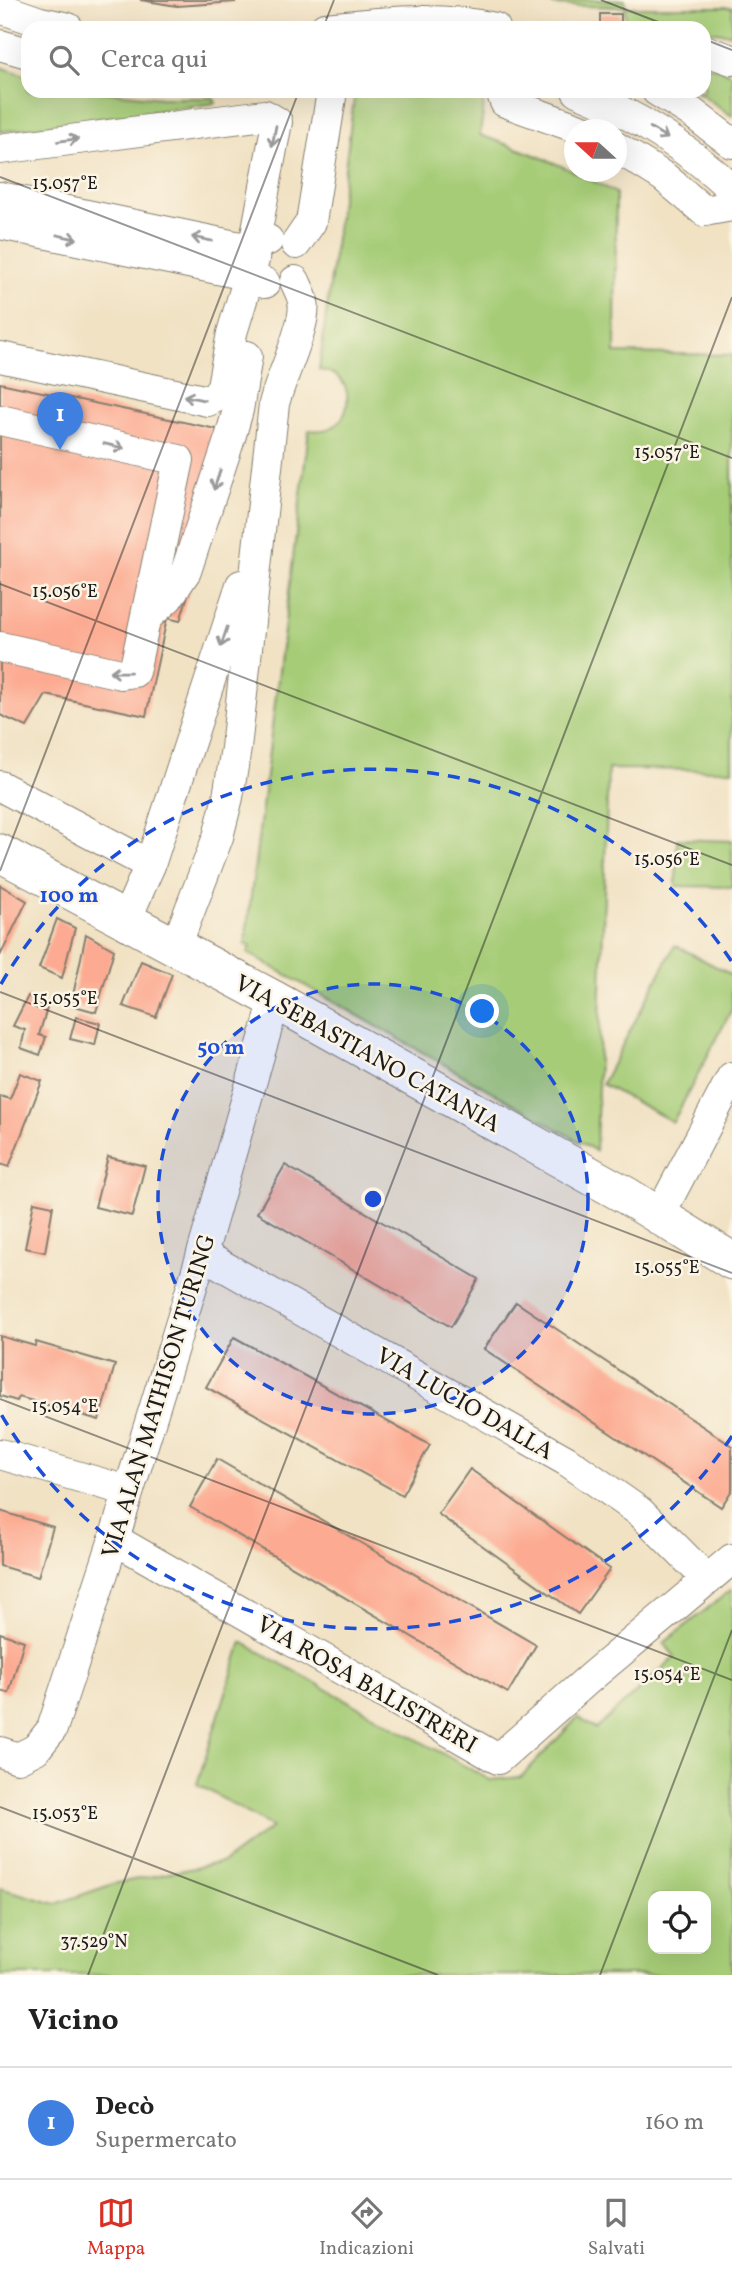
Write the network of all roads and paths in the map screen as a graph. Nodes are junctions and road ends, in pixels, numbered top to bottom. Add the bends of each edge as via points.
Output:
1 (0, 8) edge
2 (37, 21) edge
3 (0, 45) edge
4 (21, 51) edge
5 (711, 52) edge
6 (732, 60) edge
7 (331, 98) edge
8 (504, 98) edge
9 (591, 98) edge
10 (668, 98) edge
11 (564, 123) edge
12 (732, 143) edge
13 (0, 149) edge
14 (627, 153) edge
15 (732, 189) edge
16 (0, 197) edge
17 (732, 206) edge
18 (0, 224) edge
19 (261, 264) junction
20 (0, 357) edge
21 (0, 420) edge
22 (260, 525) junction
23 (146, 619) junction
24 (0, 647) edge
25 (0, 786) edge
26 (0, 853) edge
27 (150, 865) junction
28 (126, 920) junction
29 (176, 946) junction
30 (275, 1000) junction
31 (732, 1077) edge
32 (659, 1216) junction
33 (202, 1254) junction
34 (732, 1261) edge
35 (0, 1454) edge
36 (128, 1491) junction
37 (114, 1539) junction
38 (732, 1559) edge
39 (708, 1580) junction
40 (0, 1752) edge

1 - 2 street
3 - 4 street
5 - 6 street
7 - 19 street via 311,222
8 - 11 street
9 -> 15 street via 661,134
10 - 12 street
13 -> 19 street via 265,114 277,122
14 - 17 street via 704,211
19 -> 16 street via 240,247
18 -> 19 street
19 -> 20 street via 232,333 222,386 208,401
19 - 22 street via 271,286 284,287 295,281 304,303 304,319 274,404
19 -> 23 street via 230,438 186,571
21 -> 23 street via 179,460
22 -> 27 street
22 - 29 street via 228,797 218,837
23 -> 24 street via 134,672 121,674
25 - 27 street
26 - 28 main road, VIA SEBASTIANO CATANIA
27 - 28 street
28 - 29 main road, VIA SEBASTIANO CATANIA
29 - 30 main road, VIA SEBASTIANO CATANIA
30 - 32 main road, VIA SEBASTIANO CATANIA
30 - 33 street, VIA ALAN MATHISON TURING
31 - 32 street
32 - 34 main road, VIA SEBASTIANO CATANIA
33 - 36 street, VIA ALAN MATHISON TURING
33 - 39 street, VIA LUCIO DALLA via 567,1461 640,1512
35 - 36 street
36 - 37 street, VIA ALAN MATHISON TURING
37 - 39 street, VIA ROSA BALISTRERI via 498,1759
37 - 40 street, VIA ALAN MATHISON TURING via 52,1729 36,1748 18,1758
38 - 39 street, VIA ROSA BALISTRERI

